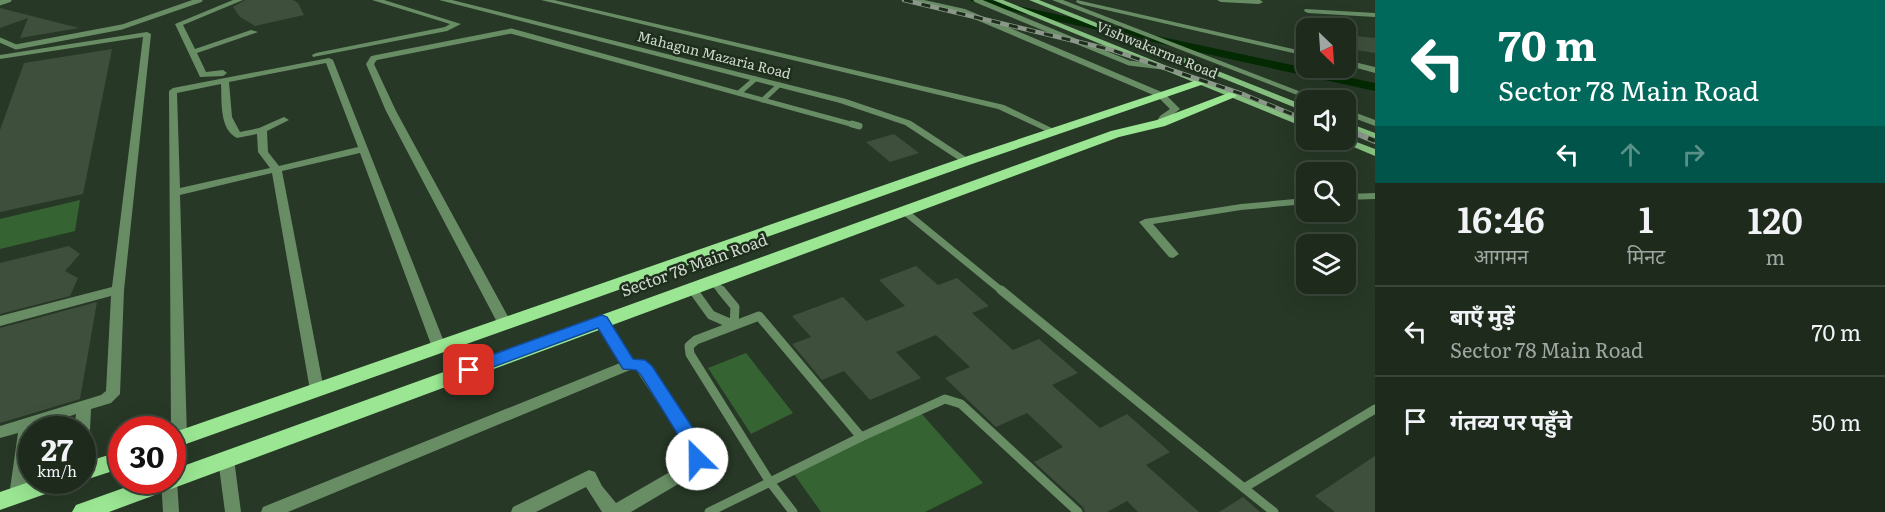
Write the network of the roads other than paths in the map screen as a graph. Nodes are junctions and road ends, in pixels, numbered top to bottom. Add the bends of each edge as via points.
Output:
1 (9, 0) edge
2 (200, 0) edge
3 (239, 0) edge
4 (376, 0) edge
5 (443, 0) edge
6 (545, 0) edge
7 (915, 0) edge
8 (976, 0) edge
9 (997, 0) edge
10 (1033, 0) edge
11 (1056, 0) edge
12 (1221, 0) edge
13 (1259, 2) dead end
14 (0, 3) edge
15 (1072, 3) edge
16 (1308, 11) dead end
17 (1375, 15) edge
18 (254, 32) dead end
19 (0, 40) edge
20 (192, 51) junction
21 (1296, 52) edge
22 (0, 57) edge
23 (374, 58) joint
24 (1132, 60) junction
25 (1356, 65) edge
26 (1375, 70) edge
27 (755, 79) junction
28 (225, 80) junction
29 (1200, 82) junction
30 (779, 85) junction
31 (1296, 92) edge
32 (739, 93) junction
33 (1161, 95) junction
34 (1231, 95) junction
35 (763, 100) junction
36 (1296, 105) edge
37 (1356, 116) edge
38 (284, 120) dead end
39 (1296, 121) edge
40 (1161, 123) junction
41 (1375, 123) edge
42 (859, 126) dead end
43 (1356, 129) edge
44 (262, 130) junction
45 (1055, 132) junction
46 (1375, 136) edge
47 (1356, 146) edge
48 (364, 150) junction
49 (1375, 153) edge
50 (967, 161) junction
51 (276, 170) junction
52 (174, 193) junction
53 (1375, 196) edge
54 (1356, 197) edge
55 (1296, 202) edge
56 (904, 211) junction
57 (792, 223) junction
58 (812, 244) junction
59 (1173, 254) dead end
60 (712, 280) junction
61 (691, 288) junction
62 (118, 290) junction
63 (0, 321) edge
64 (602, 321) junction
65 (505, 324) junction
66 (734, 325) junction
67 (439, 347) junction
68 (628, 365) junction
69 (317, 390) junction
70 (84, 406) junction
71 (1375, 409) edge
72 (50, 416) edge
73 (83, 416) edge
74 (176, 416) edge
75 (18, 426) edge
76 (0, 432) edge
77 (186, 436) edge
78 (861, 438) junction
79 (226, 459) junction
80 (18, 460) edge
81 (186, 474) edge
82 (770, 482) junction
83 (1244, 488) junction
84 (132, 494) edge
85 (171, 494) edge
86 (9, 498) edge
87 (83, 512) edge
88 (171, 512) edge
89 (233, 512) edge
90 (269, 512) edge
91 (519, 512) edge
92 (612, 512) edge
93 (616, 512) edge
94 (708, 512) edge
95 (793, 512) edge
96 (1078, 512) edge
97 (1274, 512) edge

1 - 14 lane
2 - 19 lane via 122,27 16,47
3 - 20 street via 179,24
4 - 20 street via 457,24 214,75 203,75
5 - 27 street, Mahagun Mazaria Road
6 - 45 street via 1001,107
7 - 33 street via 962,11
8 - 24 lane
9 - 24 main road, Vishwakarma Road
10 - 36 main road, Vishwakarma Road
11 - 15 street
12 - 13 street
15 - 21 street
15 - 31 street
16 - 17 street
18 - 20 street
22 - 62 street via 146,33
23 - 32 lane via 511,31
23 - 65 street via 370,64 391,111
24 - 29 main road, Vishwakarma Road
25 - 26 street
27 - 30 street, Mahagun Mazaria Road
27 - 32 lane
28 - 44 street via 227,117 237,135
28 - 48 street via 329,60
28 - 52 street via 172,91
29 - 33 main road, Sector 78 Main Road
29 - 34 main road, Vishwakarma Road
30 - 35 lane
30 - 50 street, Mahagun Mazaria Road via 890,115 922,130
32 - 35 lane
33 - 40 street via 1175,109
33 - 45 main road, Sector 78 Main Road
34 - 39 main road, Vishwakarma Road
34 - 40 main road, Sector 78 Main Road
35 - 42 lane
37 - 41 street
38 - 44 street
40 - 56 main road, Sector 78 Main Road via 1115,134
43 - 46 main road
44 - 51 street via 263,152
45 - 50 main road, Sector 78 Main Road
47 - 49 main road
48 - 51 street
48 - 67 street
50 - 57 main road, Sector 78 Main Road
51 - 52 street
51 - 69 street
52 - 74 street
53 - 54 street
55 - 59 street via 1145,222
56 - 58 main road, Sector 78 Main Road
56 - 83 lane
57 - 58 main road via 784,234 790,244
57 - 65 main road, Sector 78 Main Road
58 - 60 main road, Sector 78 Main Road
60 - 61 main road, Sector 78 Main Road
60 - 66 lane via 735,307
61 - 64 main road, Sector 78 Main Road
61 - 66 lane via 711,315
62 - 63 street
62 - 70 street via 113,394
64 - 68 street
64 - 79 main road, Sector 78 Main Road
65 - 67 main road, Sector 78 Main Road
66 - 78 lane via 759,316
66 - 82 lane via 696,340 689,346 690,354
67 - 69 main road, Sector 78 Main Road
68 - 90 street
68 - 93 street via 640,364 646,370 696,447 697,459 674,478
69 - 77 main road, Sector 78 Main Road
70 - 72 street
70 - 73 street
71 - 83 lane
75 - 76 street
78 - 82 lane
78 - 96 lane via 945,399 953,400
79 - 81 main road, Sector 78 Main Road
79 - 89 street
80 - 86 street
82 - 94 lane
82 - 95 lane
83 - 97 lane
84 - 87 main road, Sector 78 Main Road
85 - 88 street
91 - 92 street via 589,477

